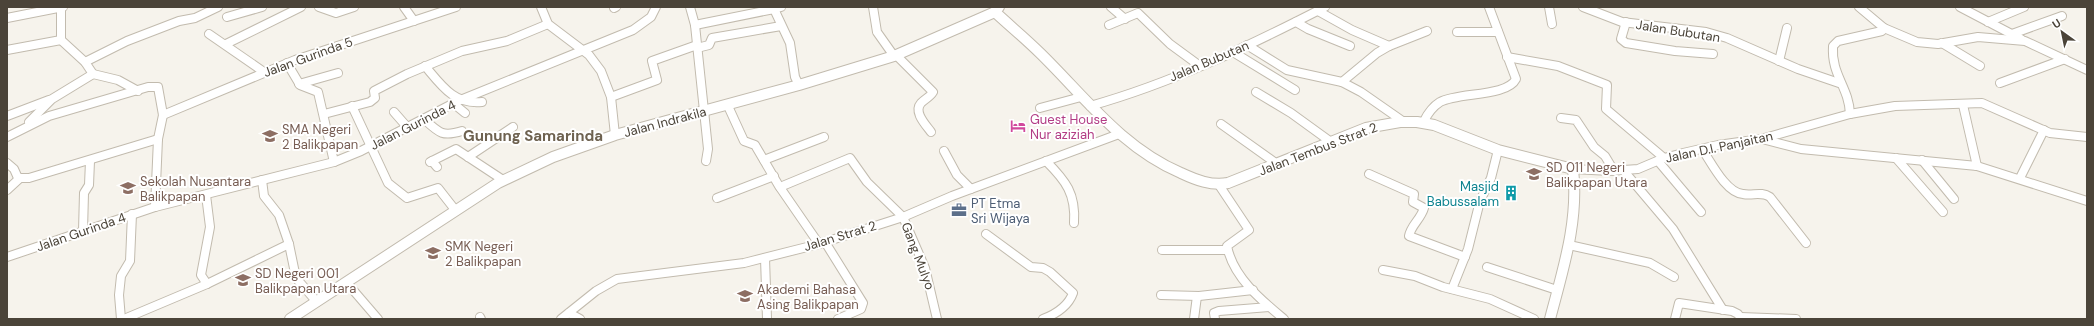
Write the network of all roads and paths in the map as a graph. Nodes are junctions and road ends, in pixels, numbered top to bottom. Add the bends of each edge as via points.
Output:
1 (62, 7) edge
2 (218, 7) edge
3 (262, 7) edge
4 (300, 7) edge
5 (319, 7) edge
6 (354, 7) edge
7 (404, 7) edge
8 (456, 7) edge
9 (541, 7) edge
10 (656, 7) edge
11 (690, 7) edge
12 (873, 7) edge
13 (1111, 7) edge
14 (1306, 7) edge
15 (1489, 7) edge
16 (1549, 7) edge
17 (1583, 7) edge
18 (1859, 7) edge
19 (1960, 7) edge
20 (2024, 7) edge
21 (776, 8) edge
22 (44, 9) edge
23 (997, 10) edge
24 (1318, 11) edge
25 (2062, 16) dead end
26 (7, 18) edge
27 (227, 18) dead end
28 (1125, 19) junction
29 (414, 21) junction
30 (1296, 22) junction
31 (1626, 22) junction
32 (1988, 22) junction
33 (548, 24) junction
34 (1552, 24) dead end
35 (695, 25) junction
36 (1109, 25) dead end
37 (781, 26) junction
38 (1787, 28) dead end
39 (1884, 28) junction
40 (1426, 31) dead end
41 (1457, 32) dead end
42 (1498, 32) junction
43 (208, 34) dead end
44 (2012, 34) junction
45 (61, 40) junction
46 (2025, 41) junction
47 (1942, 43) junction
48 (226, 44) junction
49 (1247, 45) junction
50 (697, 46) junction
51 (1350, 46) dead end
52 (1388, 46) junction
53 (7, 50) edge
54 (583, 50) junction
55 (1233, 52) junction
56 (1713, 54) dead end
57 (895, 55) junction
58 (1507, 57) junction
59 (2065, 59) junction
60 (1779, 61) junction
61 (85, 62) junction
62 (287, 63) junction
63 (425, 66) junction
64 (1200, 66) junction
65 (1980, 66) dead end
66 (2087, 70) edge
67 (264, 72) junction
68 (338, 73) dead end
69 (93, 74) junction
70 (1342, 82) junction
71 (2000, 83) dead end
72 (299, 84) junction
73 (1839, 84) junction
74 (799, 85) junction
75 (1295, 90) dead end
76 (138, 91) junction
77 (1256, 92) dead end
78 (611, 97) junction
79 (1082, 97) junction
80 (52, 99) junction
81 (456, 102) junction
82 (482, 102) dead end
83 (1963, 105) junction
84 (352, 106) junction
85 (728, 106) junction
86 (1090, 106) junction
87 (1040, 108) dead end
88 (394, 112) dead end
89 (704, 112) junction
90 (465, 113) dead end
91 (324, 114) junction
92 (1850, 114) junction
93 (164, 115) junction
94 (7, 116) edge
95 (1562, 118) dead end
96 (425, 120) junction
97 (1424, 121) junction
98 (1404, 122) junction
99 (1221, 124) dead end
100 (513, 127) dead end
101 (408, 128) junction
102 (21, 130) junction
103 (2044, 130) junction
104 (462, 131) dead end
105 (931, 132) dead end
106 (1119, 134) junction
107 (615, 135) junction
108 (7, 137) edge
109 (824, 137) dead end
110 (2087, 137) edge
111 (158, 139) junction
112 (1761, 139) junction
113 (1330, 142) junction
114 (372, 146) junction
115 (1702, 149) junction
116 (1498, 150) junction
117 (944, 151) dead end
118 (468, 157) junction
119 (1896, 158) junction
120 (706, 160) dead end
121 (764, 160) junction
122 (1661, 160) junction
123 (1922, 160) junction
124 (90, 161) junction
125 (1046, 161) junction
126 (334, 162) junction
127 (1277, 164) junction
128 (8, 165) edge
129 (1977, 166) junction
130 (437, 167) dead end
131 (1573, 169) junction
132 (1614, 171) junction
133 (1624, 171) junction
134 (1369, 174) dead end
135 (774, 176) junction
136 (20, 178) junction
137 (2020, 178) junction
138 (262, 180) junction
139 (503, 180) junction
140 (1219, 185) junction
141 (780, 187) junction
142 (971, 189) junction
143 (7, 190) edge
144 (206, 195) junction
145 (717, 198) dead end
146 (1954, 199) dead end
147 (2087, 201) edge
148 (155, 207) junction
149 (456, 211) junction
150 (1701, 212) dead end
151 (1943, 212) dead end
152 (132, 214) junction
153 (903, 217) junction
154 (1074, 223) dead end
155 (83, 230) junction
156 (986, 234) dead end
157 (822, 243) junction
158 (1806, 243) dead end
159 (290, 244) junction
160 (1569, 245) junction
161 (1162, 250) dead end
162 (1228, 253) junction
163 (7, 257) edge
164 (1465, 257) junction
165 (765, 258) junction
166 (1487, 267) dead end
167 (1383, 270) dead end
168 (1674, 277) dead end
169 (348, 283) junction
170 (207, 284) junction
171 (1452, 289) junction
172 (1253, 290) junction
173 (1557, 290) junction
174 (1161, 295) dead end
175 (1197, 296) junction
176 (317, 302) junction
177 (1269, 307) junction
178 (1723, 310) junction
179 (569, 312) junction
180 (1741, 318) edge
181 (122, 319) edge
182 (290, 319) edge
183 (378, 319) edge
184 (562, 319) edge
185 (580, 319) edge
186 (767, 319) edge
187 (838, 319) edge
188 (937, 319) edge
189 (1045, 319) edge
190 (1194, 319) edge
191 (1215, 319) edge
192 (1284, 319) edge
193 (1534, 319) edge
194 (1550, 319) edge
195 (1675, 319) edge
196 (1796, 319) edge

1 - 22 street
1 - 45 street
2 - 61 street via 195,18 179,21 128,41
3 - 27 street
4 - 48 street
5 - 6 street via 336,12
7 - 29 street
8 - 29 street, Jalan Gurinda 5
9 - 33 street
10 - 54 street, Jalan Gurinda 4 via 651,17 633,30
11 - 35 street
12 - 57 street via 877,32
13 - 28 street
14 - 24 street
15 - 42 street
16 - 34 street
17 - 31 street, Jalan Bubutan
18 - 39 street
19 - 32 street
20 - 32 street
21 - 35 street
21 - 37 street
22 - 26 street
23 - 57 street, Jalan Indrakila
23 - 79 street
24 - 30 street, Jalan Bubutan
24 - 52 street
25 - 44 street
28 - 36 street
28 - 64 street via 1138,14 1170,44
29 - 62 street, Jalan Gurinda 5
30 - 49 street, Jalan Bubutan
30 - 51 street
31 - 56 street via 1621,39 1626,43
31 - 60 street, Jalan Bubutan via 1654,28 1706,32 1727,38
32 - 44 street
33 - 54 street
33 - 63 street via 507,41 462,51
35 - 50 street
37 - 50 street via 712,38 709,45
37 - 74 street via 790,43 795,77
38 - 60 street
39 - 47 street via 1916,42
39 - 73 street via 1882,31 1834,43 1831,62
40 - 52 street
41 - 42 street
42 - 58 street
43 - 48 street
44 - 46 street
45 - 53 street
45 - 61 street
46 - 47 street via 1965,38
46 - 59 street
47 - 65 street
48 - 67 street
49 - 55 street, Jalan Bubutan
49 - 70 street via 1287,70
50 - 78 street via 652,61 657,80
50 - 89 street
52 - 70 street via 1376,52
54 - 78 street via 601,71
54 - 81 street, Jalan Gurinda 4
55 - 64 street, Jalan Bubutan
55 - 75 street
57 - 74 street, Jalan Indrakila
57 - 105 street via 933,92 919,107 920,115
58 - 97 street via 1516,79 1514,83 1496,91 1453,97 1428,113
58 - 122 street via 1558,66 1607,85 1608,112
59 - 66 street
59 - 71 street
60 - 73 street, Jalan Bubutan
61 - 69 street
62 - 67 street, Jalan Gurinda 5
62 - 72 street
63 - 81 street
63 - 84 street via 374,91 375,98 370,102
64 - 86 street, Jalan Bubutan via 1118,98
67 - 93 street, Jalan Gurinda 5
68 - 72 street
69 - 76 street via 118,80
69 - 80 street
70 - 98 street
72 - 91 street via 318,92
73 - 92 street via 1849,99
74 - 85 street, Jalan Indrakila
76 - 93 street via 152,86 158,87
76 - 102 street via 49,116
77 - 113 street via 1291,113
78 - 107 street
79 - 86 street
79 - 87 street
80 - 94 street
80 - 102 street
81 - 82 street
81 - 90 street
81 - 96 street, Jalan Gurinda 4
83 - 92 street, Jalan D.I. Panjaitan via 1895,106
83 - 103 street, Jalan D.I. Panjaitan via 1971,102 1989,105
83 - 129 street
84 - 91 street
84 - 114 street
85 - 89 street, Jalan Indrakila
85 - 121 street via 744,141 756,145
86 - 106 street
88 - 101 street
89 - 107 street, Jalan Indrakila
89 - 120 street via 708,149
91 - 126 street
92 - 112 street, Jalan D.I. Panjaitan
93 - 111 street
95 - 132 street via 1576,120
96 - 101 street, Jalan Gurinda 4
96 - 104 street via 441,135 447,136
97 - 98 street, Jalan Tembus Strat 2
97 - 116 street, Jalan Tembus Strat 2
98 - 113 street, Jalan Tembus Strat 2 via 1366,128
99 - 127 street
100 - 118 street
101 - 114 street, Jalan Gurinda 4
102 - 108 street
103 - 110 street, Jalan D.I. Panjaitan via 2056,134
103 - 137 street
106 - 125 street, Jalan Strat 2
106 - 140 street via 1158,163 1183,175
107 - 139 street, Jalan Indrakila via 553,157
109 - 121 street
111 - 124 street
111 - 148 street
112 - 115 street, Jalan D.I. Panjaitan
112 - 119 street via 1801,149
113 - 127 street, Jalan Tembus Strat 2
114 - 126 street, Jalan Gurinda 4
114 - 149 street via 388,184 393,189 401,191 407,198 438,188
115 - 122 street, Jalan D.I. Panjaitan
115 - 158 street via 1720,176 1736,193 1765,193 1770,196
116 - 131 street, Jalan Tembus Strat 2
116 - 164 street
117 - 142 street via 957,175
118 - 130 street via 454,149 431,161
118 - 139 street
119 - 123 street
119 - 151 street
121 - 135 street
122 - 133 street, Jalan D.I. Panjaitan
122 - 150 street
123 - 129 street
123 - 146 street
124 - 136 street via 43,175
124 - 155 street via 89,185 84,193
125 - 142 street, Jalan Strat 2
125 - 154 street via 1070,188 1075,205
126 - 138 street, Jalan Gurinda 4
127 - 140 street, Jalan Tembus Strat 2 via 1228,184
128 - 136 street
129 - 137 street
131 - 132 street, Jalan D.I. Panjaitan
131 - 160 street via 1574,218
132 - 133 street, Jalan D.I. Panjaitan
133 - 178 street via 1673,228
134 - 164 street via 1414,194 1413,202 1424,208 1409,236
135 - 141 street
135 - 145 street
136 - 143 street
137 - 147 street
138 - 144 street, Jalan Gurinda 4
138 - 159 street via 264,196 279,215
139 - 149 street, Jalan Indrakila
140 - 162 street via 1249,230 1226,246
141 - 153 street via 850,158 868,182
141 - 157 street
142 - 153 street, Jalan Strat 2
144 - 148 street, Jalan Gurinda 4
144 - 170 street via 210,227 201,275
148 - 152 street, Jalan Gurinda 4
149 - 169 street, Jalan Indrakila
152 - 155 street, Jalan Gurinda 4
152 - 181 street via 130,261 120,283
153 - 157 street, Jalan Strat 2
153 - 188 street, Gang Mulyo via 925,268
155 - 163 street, Jalan Gurinda 4
156 - 189 street via 1031,268 1043,268 1050,272 1072,292 1073,295 1065,308
157 - 165 street, Jalan Strat 2
157 - 187 street via 863,303 861,310
159 - 170 street
159 - 176 street via 296,278
160 - 168 street via 1650,264
160 - 173 street
161 - 162 street
162 - 172 street
164 - 171 street
165 - 179 street, Jalan Strat 2 via 617,279 596,291
165 - 186 street
166 - 173 street
167 - 171 street via 1415,276
169 - 176 street, Jalan Indrakila
169 - 183 street
170 - 181 street
171 - 193 street via 1490,299
172 - 175 street
172 - 177 street
173 - 194 street
174 - 175 street
175 - 190 street
176 - 182 street, Jalan Indrakila
177 - 191 street via 1219,311 1214,313
177 - 192 street
178 - 180 street via 1732,311
178 - 195 street via 1679,303
179 - 184 street, Jalan Strat 2
179 - 185 street
180 - 196 street

